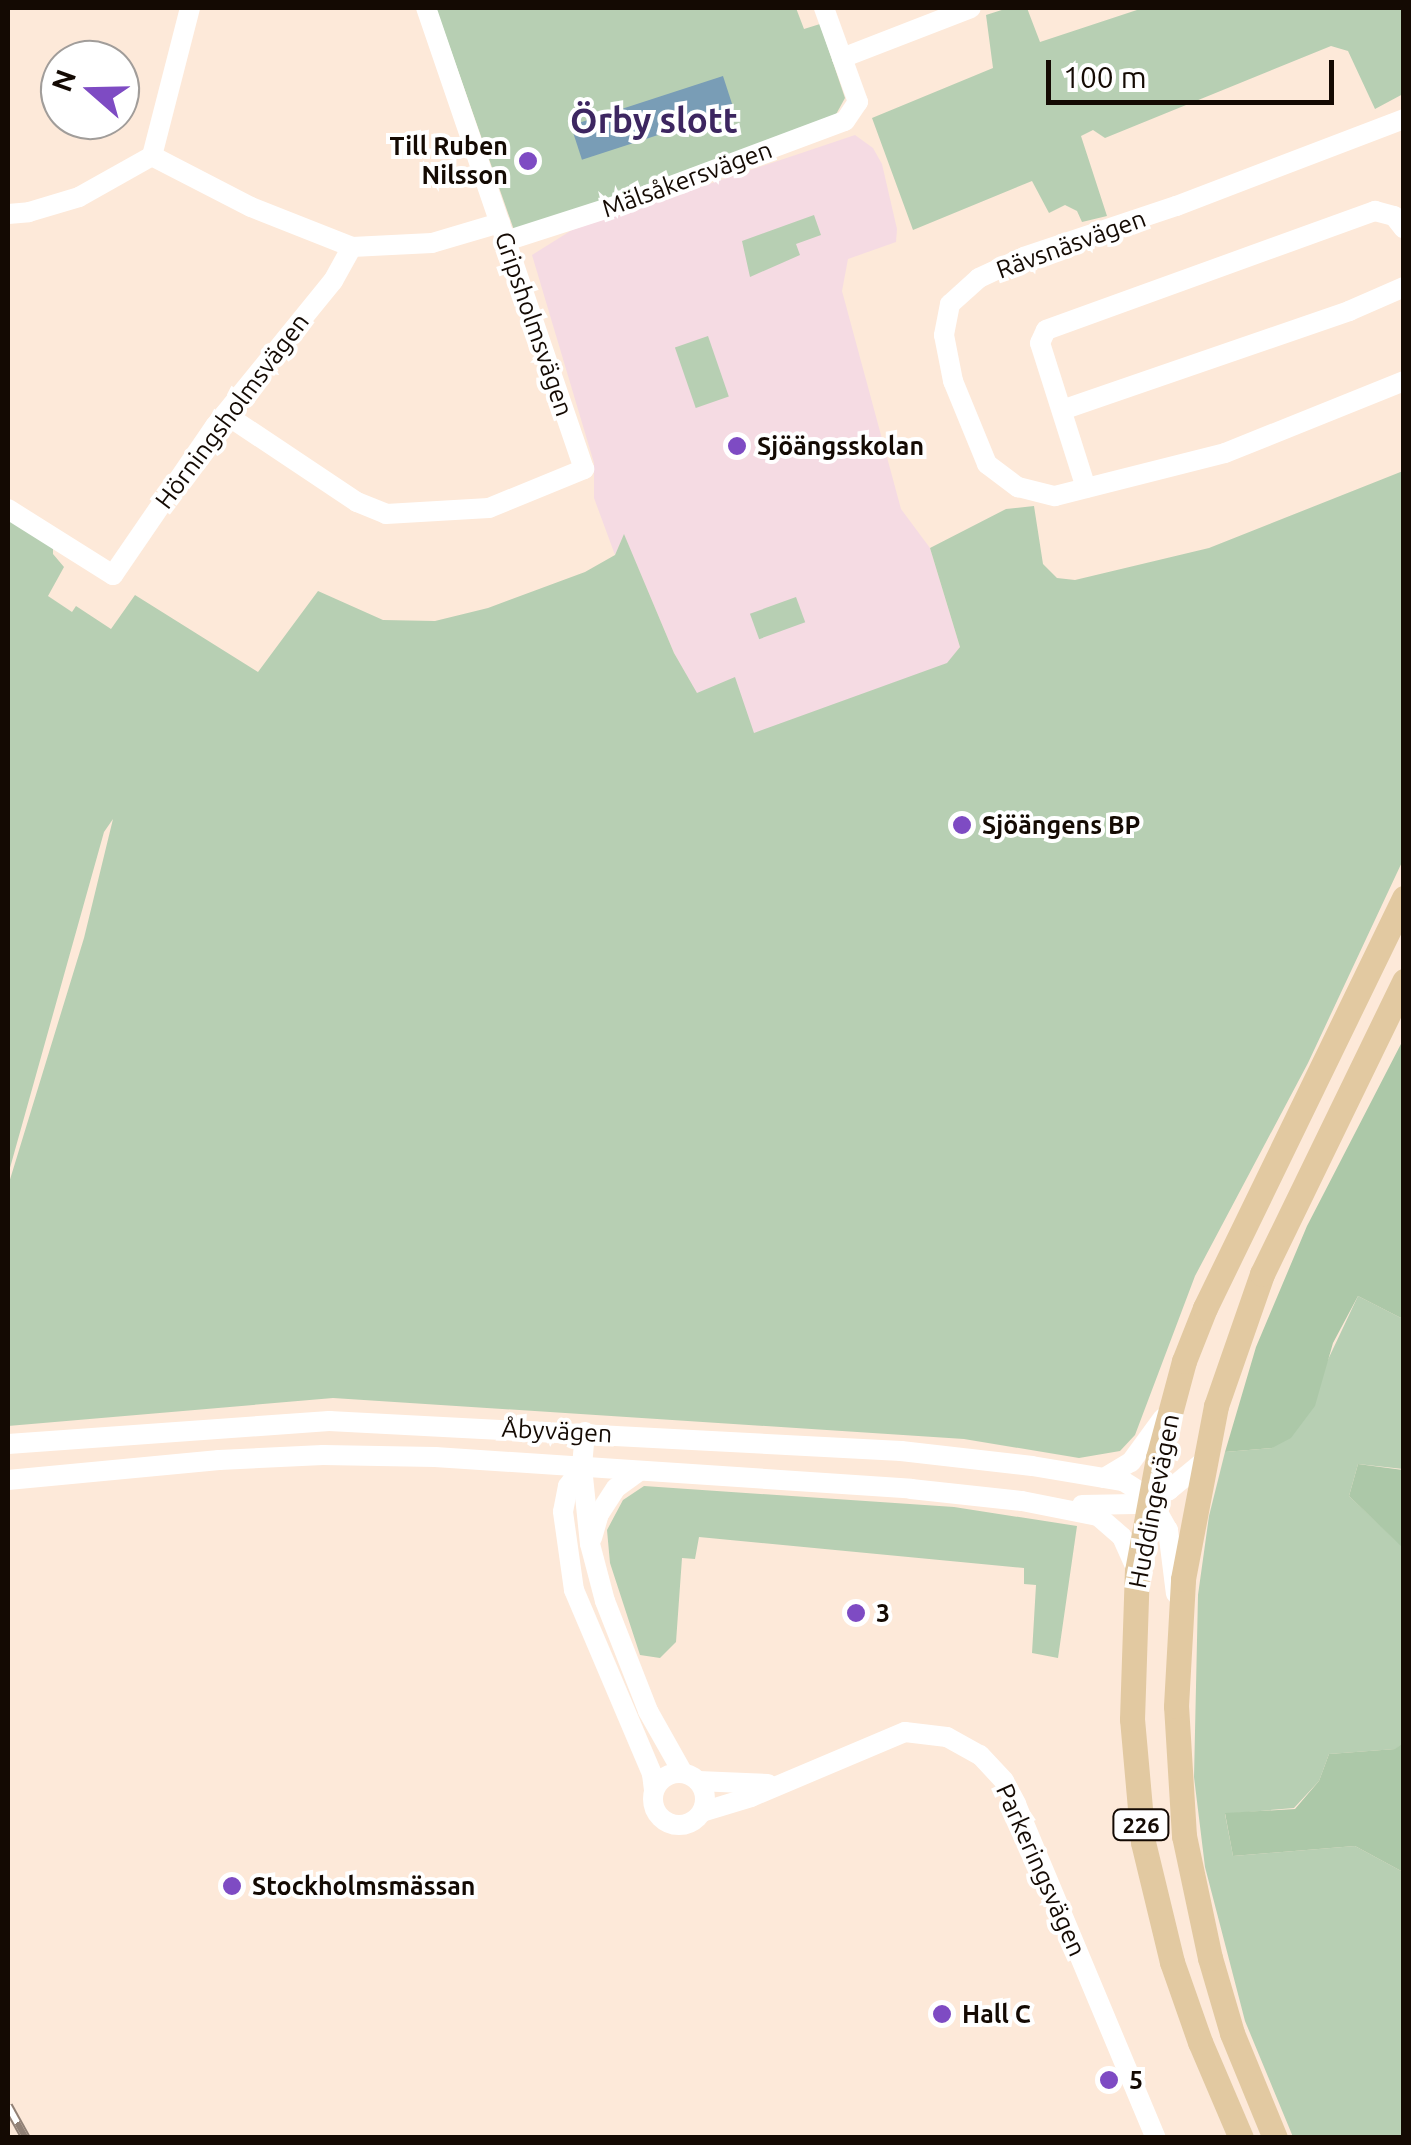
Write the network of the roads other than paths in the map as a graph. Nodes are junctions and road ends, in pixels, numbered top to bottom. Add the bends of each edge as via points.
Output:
1 (190, 8) edge
2 (426, 8) edge
3 (824, 8) edge
4 (971, 8) edge
5 (842, 58) junction
6 (1404, 118) edge
7 (152, 156) junction
8 (8, 214) edge
9 (1404, 228) edge
10 (503, 232) junction
11 (352, 247) junction
12 (1404, 287) edge
13 (1404, 382) edge
14 (1062, 410) junction
15 (226, 414) junction
16 (1086, 488) junction
17 (8, 509) edge
18 (1404, 898) edge
19 (1404, 981) edge
20 (1172, 1404) junction
21 (585, 1432) junction
22 (8, 1444) edge
23 (1203, 1462) junction
24 (582, 1467) junction
25 (639, 1470) junction
26 (1104, 1478) junction
27 (8, 1480) edge
28 (1150, 1498) junction
29 (1044, 1505) junction
30 (590, 1544) junction
31 (1137, 1571) junction
32 (1179, 1624) junction
33 (690, 1777) junction
34 (775, 1784) junction
35 (654, 1790) junction
36 (702, 1812) junction
37 (1156, 2138) edge
38 (1241, 2138) edge
39 (1274, 2138) edge

1 - 7 street
2 - 10 street, Gripsholmsvägen
3 - 5 street
4 - 5 street
5 - 10 street, Mälsåkersvägen via 858,102 845,121 636,199
6 - 16 street, Rävsnäsvägen via 1024,257 954,298 944,335 954,381 987,464 1034,494
7 - 8 street via 79,196
7 - 11 street, Mälsåkersvägen via 251,207
9 - 14 street via 1394,216 1376,211 1057,324 1040,343
10 - 11 street, Mälsåkersvägen
10 - 15 street, Gripsholmsvägen via 584,469 489,508 386,514 356,502
11 - 15 street, Hörningsholmsvägen via 333,281
12 - 14 street
13 - 16 street, Rävsnäsvägen via 1225,452
14 - 16 street
15 - 17 street, Hörningsholmsvägen via 112,576
18 - 20 main road, Huddingevägen / 226 via 1226,1261
19 - 23 main road, Huddingevägen / 226 via 1262,1274
20 - 26 street via 1144,1448
20 - 28 main road, Huddingevägen / 226
21 - 22 street, Åbyvägen via 329,1421
21 - 24 street, Parkeringsvägen
21 - 26 street, Åbyvägen via 901,1451
23 - 28 street, Åbyvägen
23 - 32 main road, Huddingevägen / 226
24 - 25 street, Åbyvägen
24 - 27 street, Åbyvägen via 323,1455
24 - 30 street, Parkeringsvägen
24 - 35 street, Parkeringsvägen via 568,1486 563,1512 574,1590
25 - 29 street, Åbyvägen via 911,1488
25 - 30 street via 616,1488
26 - 28 street, Åbyvägen
28 - 29 street, Åbyvägen
28 - 31 main road, Huddingevägen / 226
28 - 32 street via 1168,1530
29 - 31 street, Åbyvägen via 1112,1524
30 - 33 street, Parkeringsvägen via 634,1678
31 - 38 main road, Huddingevägen / 226 via 1132,1719 1143,1842 1172,1962
32 - 39 main road, Huddingevägen / 226 via 1179,1772 1195,1897 1232,2033
33 - 34 street, Parkeringsvägen
33 - 35 street via 666,1776
33 - 36 street, Parkeringsvägen via 706,1796
34 - 36 street, Parkeringsvägen
34 - 37 street, Parkeringsvägen via 905,1732 947,1737 991,1765 1016,1804
35 - 36 street, Parkeringsvägen via 655,1808 665,1821 690,1823

